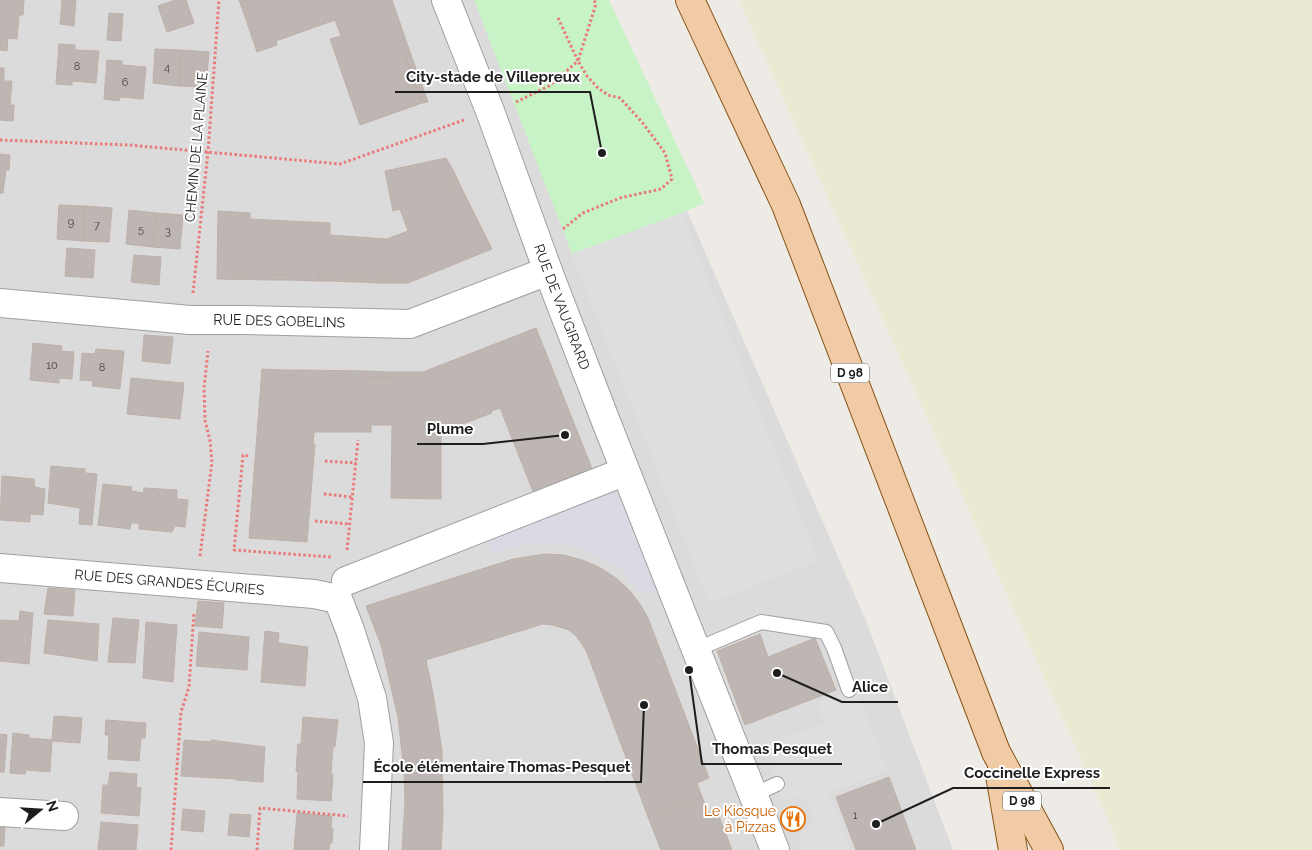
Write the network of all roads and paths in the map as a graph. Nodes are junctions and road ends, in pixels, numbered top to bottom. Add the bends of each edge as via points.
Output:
1 (219, 0) edge
2 (446, 0) edge
3 (594, 0) edge
4 (690, 0) edge
5 (558, 18) dead end
6 (578, 61) junction
7 (513, 103) dead end
8 (464, 120) dead end
9 (0, 140) edge
10 (208, 152) junction
11 (562, 230) dead end
12 (548, 271) junction
13 (193, 296) dead end
14 (0, 303) edge
15 (208, 351) dead end
16 (358, 440) dead end
17 (248, 456) dead end
18 (326, 460) dead end
19 (356, 464) junction
20 (616, 475) dead end
21 (324, 494) dead end
22 (352, 497) junction
23 (315, 521) dead end
24 (350, 524) junction
25 (199, 559) dead end
26 (0, 568) edge
27 (342, 574) junction
28 (194, 609) dead end
29 (695, 650) junction
30 (849, 690) dead end
31 (996, 752) junction
32 (0, 812) edge
33 (64, 816) dead end
34 (355, 817) dead end
35 (171, 850) edge
36 (257, 850) edge
37 (374, 850) edge
38 (775, 850) edge
39 (1013, 850) edge
40 (1049, 850) edge

1 - 10 path, CHEMIN DE LA PLAINE
2 - 12 street, RUE DE VAUGIRARD
3 - 6 path via 596,4
4 - 31 main road, D 98 via 786,205
5 - 6 path
6 - 7 path via 550,86
6 - 11 path via 598,88 620,98 642,122 665,154 672,179 662,189 620,198 584,214
8 - 10 path via 340,164
9 - 10 path
10 - 13 path, CHEMIN DE LA PLAINE
12 - 14 street, RUE DES GOBELINS via 410,324 190,320
12 - 29 street, RUE DE VAUGIRARD
15 - 25 path via 205,420 212,462
16 - 19 path
17 - 27 path via 243,455 234,550
18 - 19 path
19 - 22 path
20 - 27 street
21 - 22 path
22 - 24 path
23 - 24 path
24 - 27 path
26 - 27 street, RUE DES GRANDES ÉCURIES via 314,594
27 - 37 street via 350,630 369,689 379,743
28 - 35 path via 189,687 181,712
29 - 30 lane via 762,622 826,632
29 - 38 street, RUE DE VAUGIRARD via 765,790
31 - 39 main road, D 98
31 - 40 main road, D 98
32 - 33 street
34 - 36 path via 260,808

